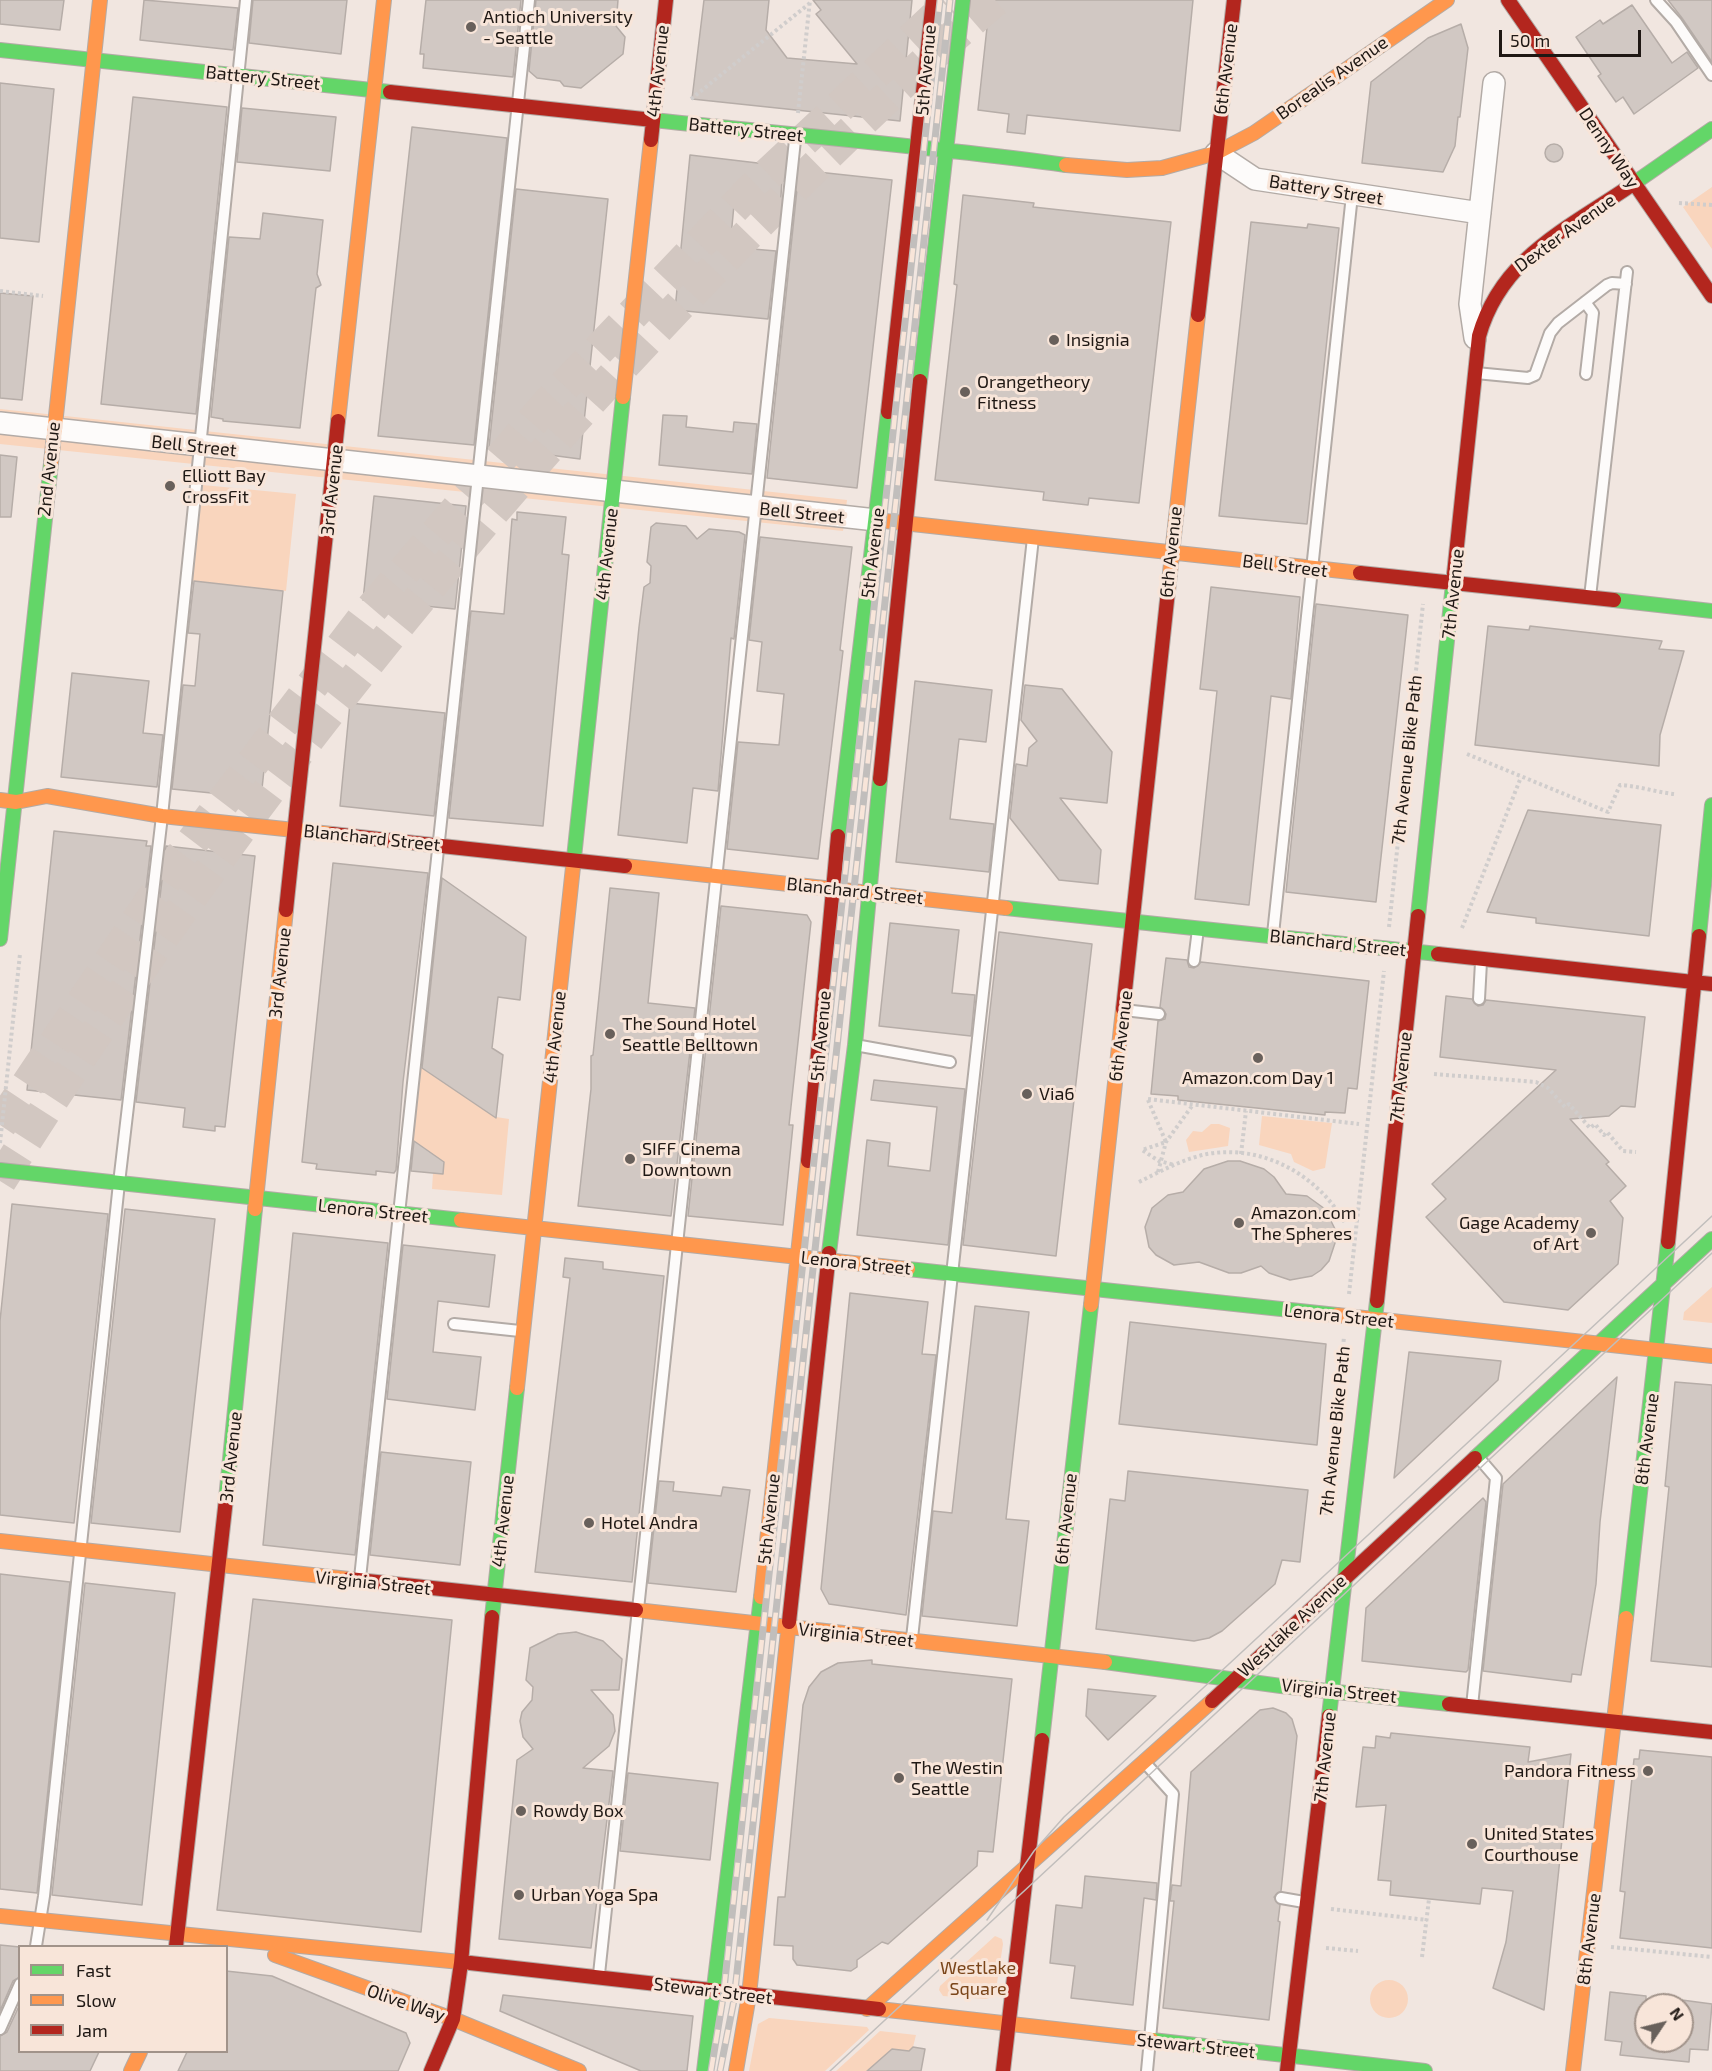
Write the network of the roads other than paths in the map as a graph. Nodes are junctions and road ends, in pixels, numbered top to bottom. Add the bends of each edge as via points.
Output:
1 (100, 0) edge
2 (246, 0) edge
3 (384, 0) edge
4 (529, 0) edge
5 (666, 0) edge
6 (933, 0) edge
7 (963, 0) edge
8 (1234, 0) edge
9 (1447, 0) edge
10 (1508, 0) edge
11 (1656, 0) edge
12 (0, 50) edge
13 (93, 60) junction
14 (238, 75) junction
15 (1712, 75) edge
16 (1494, 83) dead end
17 (375, 90) junction
18 (518, 107) junction
19 (652, 120) junction
20 (1712, 129) edge
21 (796, 136) junction
22 (919, 146) junction
23 (945, 148) junction
24 (1216, 153) junction
25 (1633, 183) junction
26 (1352, 195) junction
27 (1480, 213) junction
28 (1627, 272) dead end
29 (1626, 284) junction
30 (1712, 296) edge
31 (1585, 302) junction
32 (1476, 363) junction
33 (1586, 374) dead end
34 (0, 423) edge
35 (53, 429) junction
36 (199, 447) junction
37 (335, 462) junction
38 (476, 477) junction
39 (613, 492) junction
40 (756, 508) junction
41 (876, 520) junction
42 (904, 523) junction
43 (1034, 538) junction
44 (1171, 552) junction
45 (1312, 570) junction
46 (1455, 583) junction
47 (1590, 598) junction
48 (1712, 611) edge
49 (0, 801) edge
50 (16, 802) junction
51 (1712, 805) edge
52 (162, 816) junction
53 (294, 830) junction
54 (437, 845) junction
55 (575, 861) junction
56 (715, 877) junction
57 (832, 888) junction
58 (870, 892) junction
59 (994, 906) junction
60 (1134, 923) junction
61 (1198, 929) junction
62 (1272, 936) junction
63 (0, 939) edge
64 (1414, 951) junction
65 (1481, 959) junction
66 (1194, 961) dead end
67 (1694, 982) junction
68 (1712, 984) edge
69 (1479, 999) dead end
70 (1124, 1010) junction
71 (1160, 1014) dead end
72 (855, 1045) junction
73 (950, 1062) dead end
74 (0, 1170) edge
75 (119, 1183) junction
76 (258, 1198) junction
77 (397, 1213) junction
78 (534, 1228) junction
79 (1712, 1239) edge
80 (677, 1244) junction
81 (798, 1257) junction
82 (828, 1260) junction
83 (952, 1274) junction
84 (1664, 1283) junction
85 (1091, 1289) junction
86 (1375, 1319) junction
87 (454, 1324) dead end
88 (523, 1332) junction
89 (1597, 1344) junction
90 (1657, 1350) junction
91 (1712, 1356) edge
92 (1477, 1455) junction
93 (0, 1541) edge
94 (80, 1550) junction
95 (219, 1566) junction
96 (1346, 1576) junction
97 (360, 1581) junction
98 (494, 1596) junction
99 (638, 1612) junction
100 (758, 1625) junction
101 (788, 1628) junction
102 (912, 1641) junction
103 (1051, 1655) junction
104 (1236, 1679) junction
105 (1333, 1690) junction
106 (1472, 1706) junction
107 (1614, 1722) junction
108 (1712, 1732) edge
109 (1144, 1762) junction
110 (1028, 1865) junction
111 (1281, 1898) dead end
112 (1309, 1903) junction
113 (0, 1916) edge
114 (41, 1921) junction
115 (231, 1940) junction
116 (177, 1941) edge
117 (36, 1945) edge
118 (461, 1962) junction
119 (598, 1977) junction
120 (18, 1988) edge
121 (715, 1991) junction
122 (749, 1995) junction
123 (867, 2009) junction
124 (453, 2019) junction
125 (1008, 2025) junction
126 (0, 2029) edge
127 (1152, 2041) junction
128 (140, 2053) edge
129 (1290, 2056) junction
130 (131, 2071) edge
131 (431, 2071) edge
132 (579, 2071) edge
133 (704, 2071) edge
134 (736, 2071) edge
135 (1003, 2071) edge
136 (1147, 2071) edge
137 (1287, 2071) edge
138 (1425, 2071) edge
139 (1573, 2071) edge

1 - 13 main road, 2nd Avenue
2 - 14 lane
3 - 17 main road, 3rd Avenue
4 - 18 lane
5 - 19 main road, 4th Avenue
6 - 22 main road, 5th Avenue
7 - 23 main road, 5th Avenue
8 - 24 main road, 6th Avenue
9 - 24 main road, Borealis Avenue via 1254,132
10 - 25 main road, Denny Way
11 - 15 lane
12 - 13 main road, Battery Street
13 - 14 main road, Battery Street
13 - 35 main road, 2nd Avenue
14 - 17 main road, Battery Street
14 - 36 lane
16 - 27 street, 7th Avenue
17 - 18 main road, Battery Street
17 - 37 main road, 3rd Avenue
18 - 19 main road, Battery Street
18 - 38 lane
19 - 21 main road, Battery Street
19 - 39 main road, 4th Avenue
20 - 25 main road, Dexter Avenue
21 - 22 main road, Battery Street
21 - 40 lane
22 - 23 main road, Battery Street
22 - 41 main road, 5th Avenue
23 - 24 main road, Battery Street via 1127,170 1177,165
23 - 42 main road, 5th Avenue
24 - 26 street, Battery Street via 1255,179
24 - 44 main road, 6th Avenue
25 - 30 main road, Denny Way
25 - 32 main road, Dexter Avenue via 1510,272 1487,310
26 - 27 street, Battery Street
26 - 45 lane
27 - 32 street, 7th Avenue via 1470,304
28 - 29 lane
29 - 31 lane via 1612,283
29 - 47 lane
31 - 32 lane via 1550,333 1535,375 1528,378
31 - 33 lane via 1593,313
32 - 46 main road, 7th Avenue
34 - 35 street, Bell Street
35 - 36 street, Bell Street
35 - 50 main road, 2nd Avenue
36 - 37 street, Bell Street
36 - 52 lane
37 - 38 street, Bell Street
37 - 53 main road, 3rd Avenue
38 - 39 street, Bell Street
38 - 54 lane
39 - 40 street, Bell Street
39 - 55 main road, 4th Avenue
40 - 41 street, Bell Street
40 - 56 lane
41 - 42 main road, Bell Street
41 - 57 main road, 5th Avenue
42 - 43 main road, Bell Street
42 - 58 main road, 5th Avenue
43 - 44 main road, Bell Street
43 - 59 lane
44 - 45 main road, Bell Street
44 - 60 main road, 6th Avenue
45 - 46 main road, Bell Street
45 - 62 lane
46 - 47 main road, Bell Street
46 - 64 main road, 7th Avenue
47 - 48 main road, Bell Street
49 - 50 main road, Blanchard Street
50 - 52 main road, Blanchard Street via 47,796
50 - 63 main road, 2nd Avenue
51 - 67 main road, 8th Avenue
52 - 53 main road, Blanchard Street
52 - 75 lane
53 - 54 main road, Blanchard Street
53 - 76 main road, 3rd Avenue
54 - 55 main road, Blanchard Street
54 - 77 lane
55 - 56 main road, Blanchard Street
55 - 78 main road, 4th Avenue
56 - 57 main road, Blanchard Street
56 - 80 lane
57 - 58 main road, Blanchard Street
57 - 81 main road, 5th Avenue
58 - 59 main road, Blanchard Street
58 - 72 main road, 5th Avenue
59 - 60 main road, Blanchard Street
59 - 83 lane
60 - 61 main road, Blanchard Street
60 - 70 main road, 6th Avenue
61 - 62 main road, Blanchard Street
61 - 66 lane
62 - 64 main road, Blanchard Street
64 - 65 main road, Blanchard Street
64 - 86 main road, 7th Avenue
65 - 67 main road, Blanchard Street
65 - 69 lane
67 - 68 main road, Blanchard Street
67 - 84 main road, 8th Avenue
70 - 71 lane
70 - 85 main road, 6th Avenue
72 - 73 lane
72 - 82 main road, 5th Avenue
74 - 75 main road, Lenora Street
75 - 76 main road, Lenora Street
75 - 94 lane
76 - 77 main road, Lenora Street
76 - 95 main road, 3rd Avenue
77 - 78 main road, Lenora Street
77 - 97 lane
78 - 80 main road, Lenora Street
78 - 88 main road, 4th Avenue
79 - 84 main road, Westlake Avenue
80 - 81 main road, Lenora Street
80 - 99 lane
81 - 82 main road, Lenora Street
81 - 100 main road, 5th Avenue
82 - 83 main road, Lenora Street
82 - 101 main road, 5th Avenue
83 - 85 main road, Lenora Street
83 - 102 lane
84 - 89 main road, Westlake Avenue
84 - 90 main road, 8th Avenue
85 - 86 main road, Lenora Street
85 - 103 main road, 6th Avenue
86 - 89 main road, Lenora Street
86 - 96 main road, 7th Avenue
87 - 88 lane
88 - 98 main road, 4th Avenue
89 - 90 main road, Lenora Street
89 - 92 main road, Westlake Avenue
90 - 91 main road, Lenora Street
90 - 107 main road, 8th Avenue
92 - 96 main road, Westlake Avenue
92 - 106 lane via 1496,1478
93 - 94 main road, Virginia Street
94 - 95 main road, Virginia Street
94 - 114 lane
95 - 97 main road, Virginia Street
95 - 116 main road, 3rd Avenue
96 - 104 main road, Westlake Avenue
96 - 105 main road, 7th Avenue
97 - 98 main road, Virginia Street
98 - 99 main road, Virginia Street
98 - 118 main road, 4th Avenue
99 - 100 main road, Virginia Street
99 - 119 lane
100 - 101 main road, Virginia Street
100 - 121 main road, 5th Avenue
101 - 102 main road, Virginia Street
101 - 122 main road, 5th Avenue
102 - 103 main road, Virginia Street
103 - 104 main road, Virginia Street
103 - 110 main road, 6th Avenue
104 - 105 main road, Virginia Street
104 - 109 main road, Westlake Avenue
105 - 106 main road, Virginia Street
105 - 112 main road, 7th Avenue
106 - 107 main road, Virginia Street
107 - 108 main road, Virginia Street
107 - 139 main road, 8th Avenue
109 - 110 main road, Westlake Avenue
109 - 127 lane via 1173,1794
110 - 123 main road, Westlake Avenue
110 - 125 main road, 6th Avenue
111 - 112 lane
112 - 129 main road, 7th Avenue
113 - 114 main road, Stewart Street
114 - 116 main road, Stewart Street
114 - 117 lane
115 - 116 main road, Stewart Street
115 - 118 main road, Stewart Street
115 - 124 main road, Olive Way
118 - 119 main road, Stewart Street
118 - 124 main road, 4th Avenue
119 - 121 main road, Stewart Street
120 - 126 lane
121 - 122 main road, Stewart Street
121 - 133 main road, 5th Avenue
122 - 123 main road, Stewart Street
122 - 134 main road, 5th Avenue
123 - 125 main road, Stewart Street
124 - 131 main road, 4th Avenue
124 - 132 main road, Olive Way
125 - 127 main road, Stewart Street
125 - 135 main road, 6th Avenue
127 - 129 main road, Stewart Street
127 - 136 lane
128 - 130 main road
129 - 137 main road, 7th Avenue
129 - 138 main road, Stewart Street

